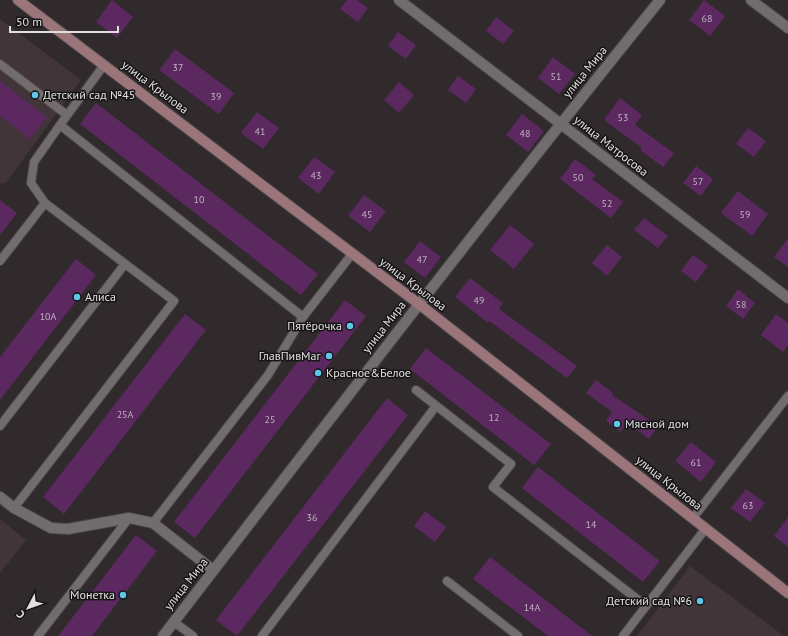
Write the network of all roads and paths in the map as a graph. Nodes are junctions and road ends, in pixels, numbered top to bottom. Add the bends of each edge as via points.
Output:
1 (18, 0) edge
2 (400, 0) edge
3 (660, 0) edge
4 (751, 0) edge
5 (788, 28) edge
6 (0, 64) edge
7 (104, 65) junction
8 (67, 116) junction
9 (560, 123) junction
10 (60, 125) junction
11 (45, 203) junction
12 (352, 254) junction
13 (0, 261) edge
14 (125, 264) junction
15 (788, 298) edge
16 (419, 304) junction
17 (303, 317) junction
18 (416, 390) dead end
19 (788, 396) edge
20 (436, 406) junction
21 (0, 426) edge
22 (0, 497) edge
23 (14, 508) junction
24 (129, 518) junction
25 (693, 518) junction
26 (153, 524) junction
27 (706, 528) junction
28 (213, 570) junction
29 (447, 581) dead end
30 (788, 593) edge
31 (646, 606) junction
32 (174, 622) junction
33 (38, 636) edge
34 (163, 636) edge
35 (193, 636) edge
36 (262, 636) edge
37 (518, 636) edge
38 (623, 636) edge

1 - 7 main road, улица Крылова
2 - 9 street, улица Матросова
3 - 9 street, улица Мира
4 - 5 street
6 - 8 lane
7 - 8 lane
7 - 12 main road, улица Крылова
8 - 10 lane
9 - 15 street, улица Матросова
9 - 16 street, улица Мира
10 - 11 lane via 34,162 31,183
10 - 17 lane
11 - 13 lane
11 - 14 lane
12 - 16 main road, улица Крылова
12 - 17 lane
14 - 21 lane
14 - 23 lane via 174,301
16 - 25 main road, улица Крылова
16 - 28 street, улица Мира
17 - 26 lane via 268,375
18 - 20 lane
19 - 25 lane
20 - 31 lane via 511,464 493,488
20 - 36 lane
22 - 23 street
23 - 24 street via 51,528 68,529
24 - 26 street
24 - 33 lane
25 - 27 main road, улица Крылова
26 - 28 street
27 - 30 main road, улица Крылова
27 - 31 lane
28 - 32 street, улица Мира
29 - 37 lane
31 - 38 lane
32 - 34 street, улица Мира
32 - 35 lane

